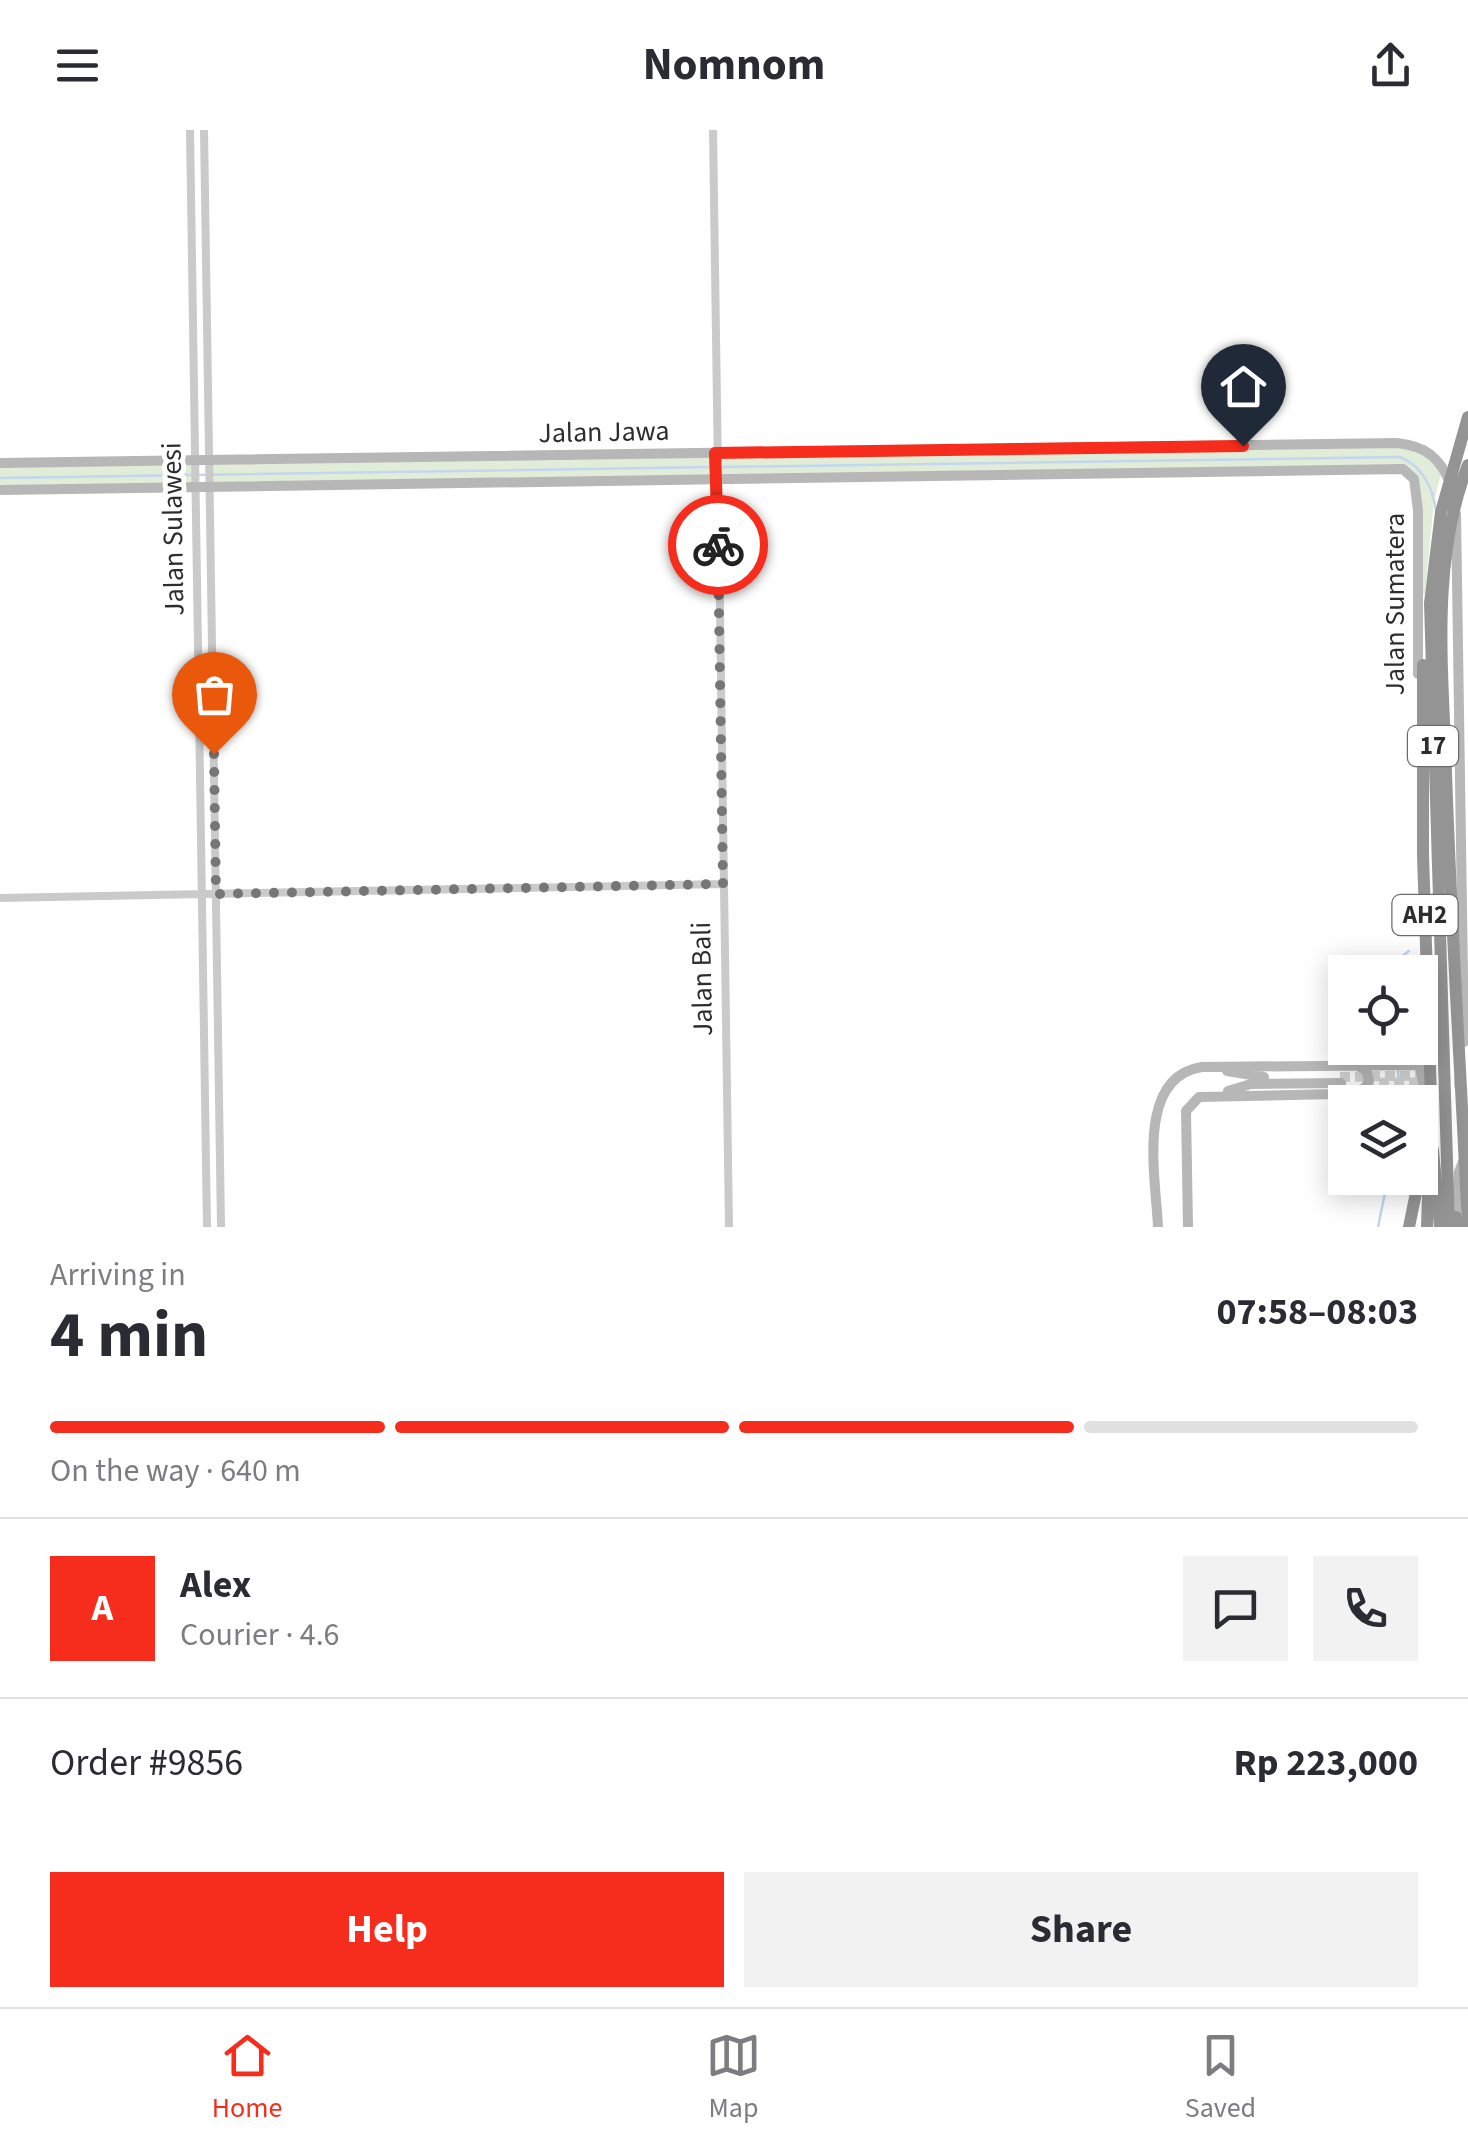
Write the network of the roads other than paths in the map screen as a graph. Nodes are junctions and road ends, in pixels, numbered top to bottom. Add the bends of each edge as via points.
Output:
1 (190, 130) edge
2 (204, 130) edge
3 (712, 130) edge
4 (1468, 417) edge
5 (715, 456) junction
6 (0, 462) edge
7 (195, 463) junction
8 (209, 463) junction
9 (1468, 464) edge
10 (716, 478) junction
11 (1414, 479) joint
12 (195, 486) junction
13 (210, 486) junction
14 (0, 490) edge
15 (1430, 602) junction
16 (723, 884) junction
17 (1449, 889) junction
18 (216, 894) junction
19 (204, 895) junction
20 (0, 898) edge
21 (1420, 955) edge
22 (1467, 1062) edge
23 (1328, 1065) tunnel mouth
24 (1356, 1065) edge
25 (1420, 1065) edge
26 (1212, 1067) junction
27 (1366, 1085) edge
28 (1425, 1085) edge
29 (1429, 1085) edge
30 (1328, 1094) edge
31 (1466, 1095) edge
32 (1212, 1096) junction
33 (1438, 1104) edge
34 (1468, 1148) edge
35 (1415, 1195) edge
36 (1428, 1195) edge
37 (1436, 1195) edge
38 (1436, 1195) edge
39 (1454, 1224) edge
40 (207, 1227) edge
41 (221, 1227) edge
42 (729, 1227) edge
43 (1158, 1227) edge
44 (1188, 1227) edge
45 (1409, 1227) edge
46 (1427, 1227) edge
47 (1438, 1227) edge
48 (1468, 1227) edge

1 - 7 street, Jalan Sulawesi
2 - 8 street, Jalan Sulawesi
3 - 5 street, Jalan Bali
4 - 15 highway, 17, bridge via 1442,512
5 - 8 street, Jalan Jawa
5 - 10 street, Jalan Bali
5 - 22 street, Jalan Jawa via 1397,443 1423,448 1442,464 1457,525
6 - 7 street, Jalan Jawa
7 - 8 street, Jalan Jawa
7 - 12 street, Jalan Sulawesi
8 - 13 street, Jalan Sulawesi
9 - 17 highway, 17, bridge via 1452,513 1441,612
10 - 11 street, Jalan Jawa via 1403,470
10 - 13 street, Jalan Jawa
10 - 16 street, Jalan Bali
11 - 21 street, Jalan Sumatera
12 - 13 street, Jalan Jawa
12 - 14 street, Jalan Jawa
12 - 19 street, Jalan Sulawesi
13 - 18 street, Jalan Sulawesi
15 - 29 highway, AH2, bridge via 1421,685
15 - 39 highway, 17, bridge
16 - 18 street
16 - 42 street, Jalan Bali
17 - 22 highway, bridge
17 - 48 highway, 17, bridge
18 - 19 street
18 - 41 street, Jalan Sulawesi
19 - 20 street
19 - 40 street, Jalan Sulawesi
22 - 31 street
23 - 26 street
24 - 27 street via 1364,1068
25 - 28 street, Jalan Sumatera
26 - 32 street via 1252,1078 1340,1080 1251,1084
26 - 43 street via 1176,1076 1159,1101
30 - 32 street
31 - 33 street via 1458,1104
32 - 44 street via 1198,1097 1186,1110
34 - 39 street
35 - 45 highway
36 - 46 highway, AH2, bridge
37 - 47 highway, bridge
38 - 47 highway

